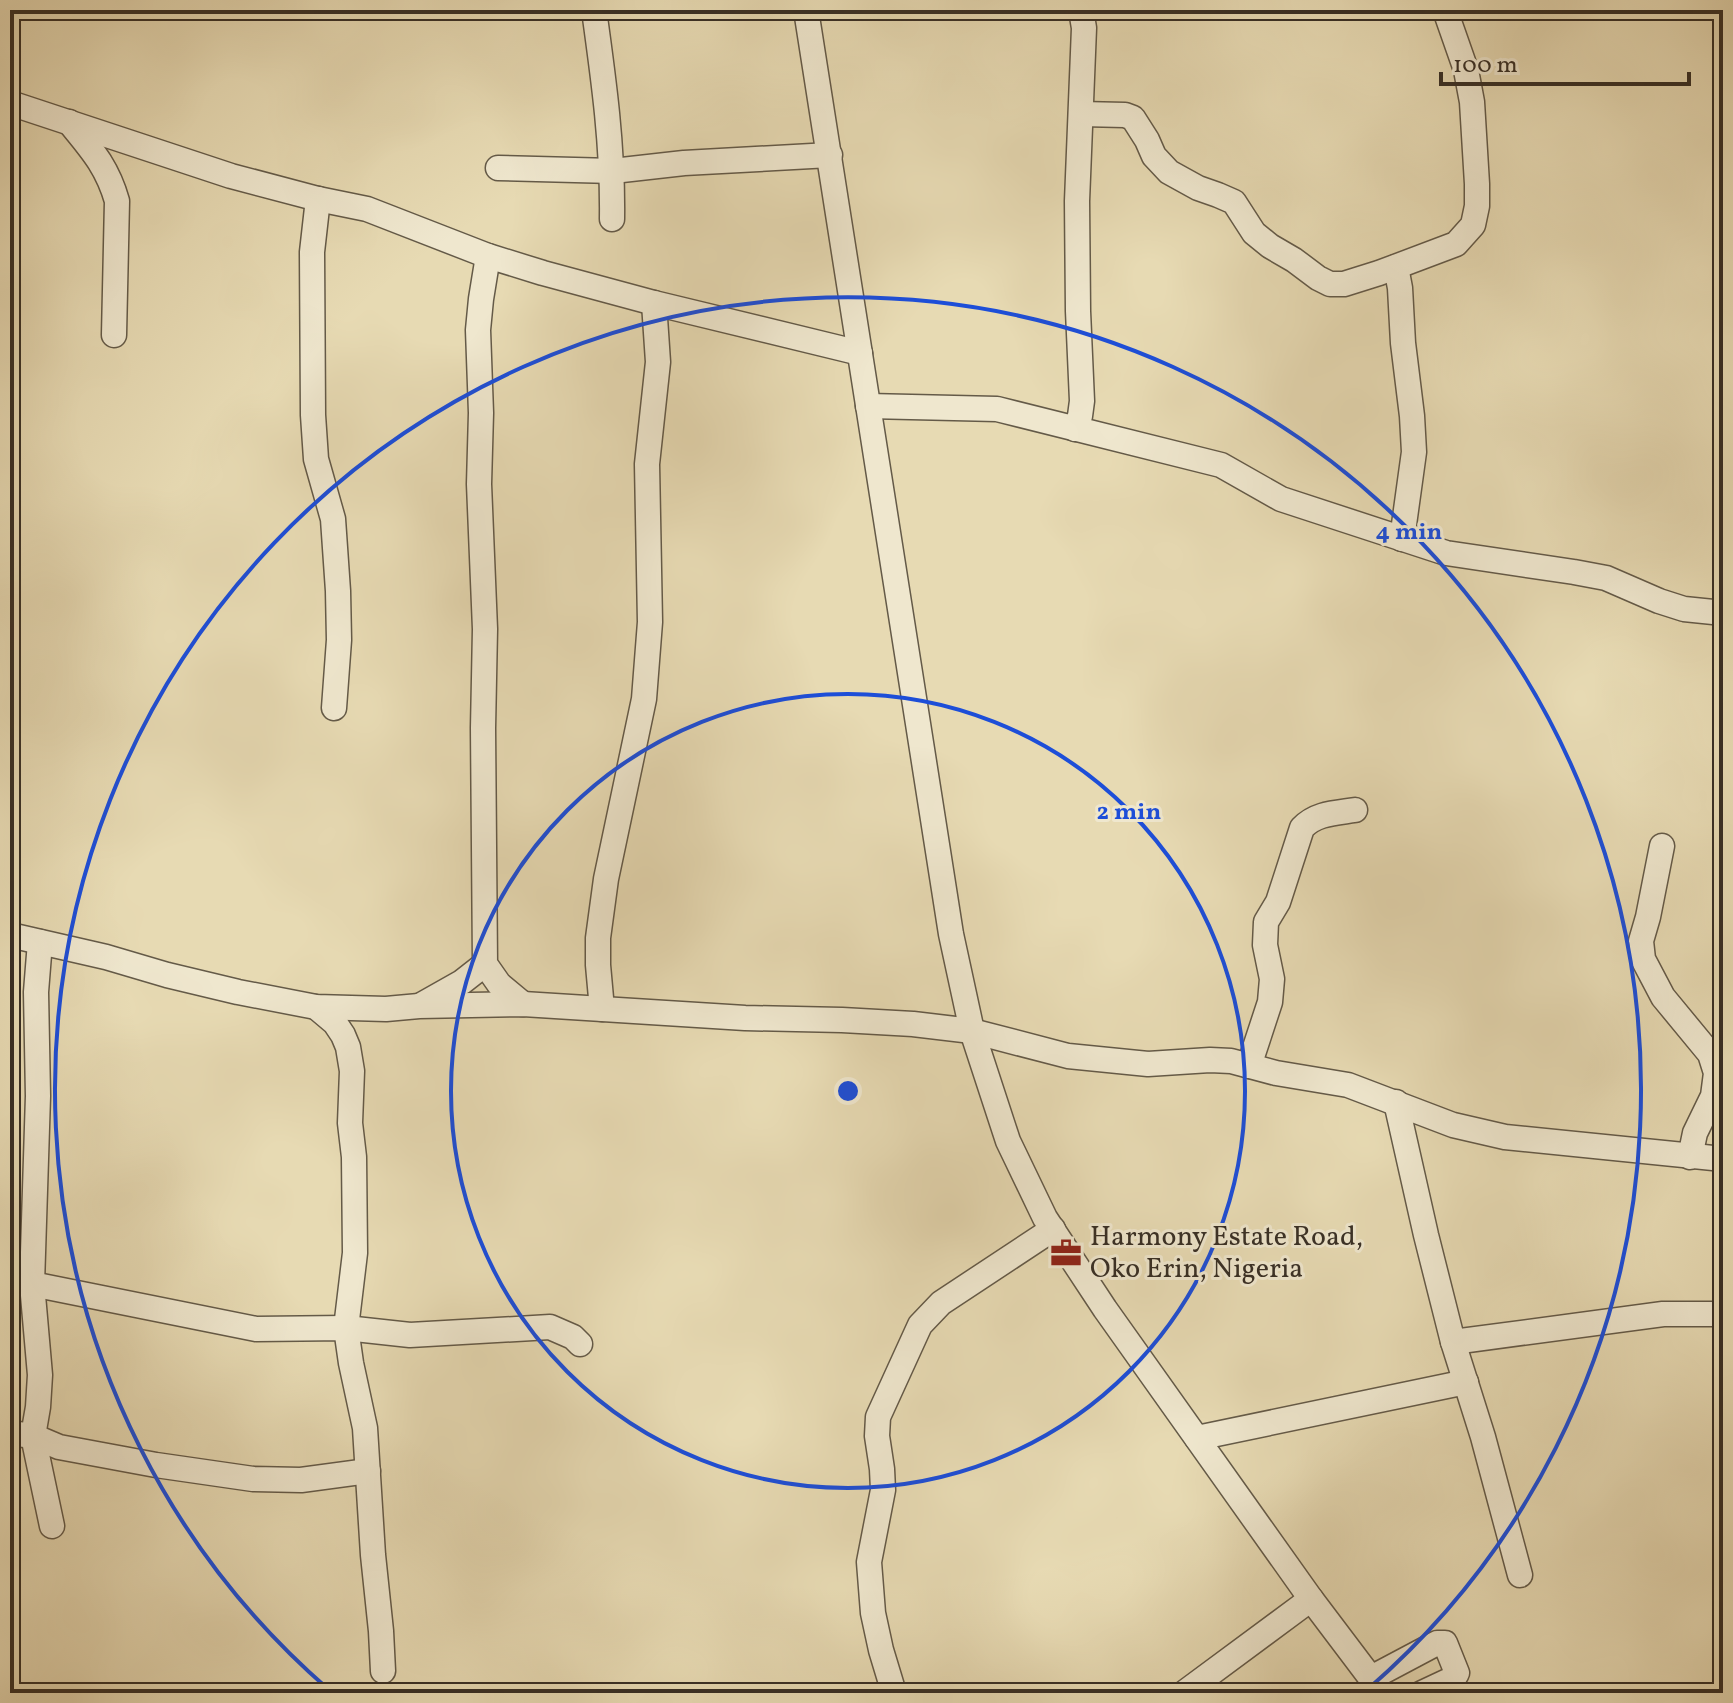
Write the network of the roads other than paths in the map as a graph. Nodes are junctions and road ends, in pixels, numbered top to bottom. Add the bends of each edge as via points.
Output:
1 (594, 10) edge
2 (806, 10) edge
3 (1081, 10) edge
4 (1445, 10) edge
5 (10, 103) edge
6 (1081, 114) junction
7 (69, 122) junction
8 (830, 155) junction
9 (498, 168) dead end
10 (613, 171) junction
11 (318, 199) junction
12 (612, 219) dead end
13 (488, 256) junction
14 (1396, 267) junction
15 (654, 303) junction
16 (114, 335) dead end
17 (860, 353) junction
18 (868, 406) junction
19 (1075, 429) junction
20 (1402, 539) junction
21 (1723, 613) edge
22 (334, 708) dead end
23 (1355, 810) dead end
24 (1662, 846) dead end
25 (10, 935) edge
26 (40, 942) junction
27 (485, 964) junction
28 (523, 1004) junction
29 (419, 1006) junction
30 (316, 1007) junction
31 (366, 1009) junction
32 (602, 1009) junction
33 (972, 1031) junction
34 (348, 1047) junction
35 (1249, 1066) junction
36 (1396, 1102) junction
37 (1690, 1157) junction
38 (1723, 1159) edge
39 (1053, 1229) junction
40 (25, 1271) edge
41 (1723, 1314) edge
42 (346, 1328) junction
43 (1453, 1342) junction
44 (580, 1344) dead end
45 (1466, 1382) junction
46 (22, 1434) edge
47 (1197, 1438) junction
48 (368, 1471) junction
49 (52, 1526) dead end
50 (1520, 1575) dead end
51 (1311, 1599) junction
52 (383, 1671) dead end
53 (1377, 1685) edge
54 (894, 1693) edge
55 (1184, 1693) edge
56 (1422, 1693) edge

1 - 10 street
2 - 8 street
3 - 6 street
4 - 14 street via 1472,102 1477,206 1473,225 1456,244
5 - 7 street
6 - 14 street via 1133,118 1169,172 1234,202 1254,233 1330,284
6 - 19 street via 1077,201 1082,401
7 - 11 street
7 - 16 street via 102,162 117,201
8 - 10 street
8 - 17 street
9 - 10 street
10 - 12 street
11 - 13 street via 367,209
11 - 22 street via 312,252 313,415 316,459 333,519 339,640
13 - 15 street
13 - 27 street via 478,330
14 - 20 street via 1414,452
15 - 17 street
15 - 32 street via 658,362 647,464 650,622 644,699 598,938
17 - 18 street
18 - 19 street via 997,409
18 - 33 street via 951,934
19 - 20 street via 1221,465 1281,499
20 - 21 street via 1446,553 1606,578 1684,609
23 - 35 street via 1324,815 1302,828 1278,902 1266,922 1270,1002
24 - 37 street via 1641,941 1643,959 1663,997 1710,1054 1716,1073
25 - 26 street
26 - 30 street
26 - 40 street via 38,1096
27 - 28 street
27 - 29 street
28 - 29 street
28 - 32 street
29 - 31 street
30 - 31 street
30 - 34 street via 335,1023
31 - 34 street
32 - 33 street
33 - 35 street via 1068,1056
33 - 39 street via 1008,1141
34 - 42 street via 355,1253
35 - 36 street via 1348,1085
36 - 37 street via 1453,1125 1505,1137
36 - 43 street
37 - 38 street
39 - 47 street
39 - 54 street via 941,1303 920,1325 878,1417 883,1490 869,1562 873,1613
40 - 42 street via 256,1329
40 - 46 street via 40,1375 38,1407
41 - 43 street via 1663,1314
42 - 44 street via 410,1335 550,1327
42 - 48 street
43 - 45 street
45 - 47 street
45 - 50 street
46 - 48 street via 59,1447 253,1479 301,1480
46 - 49 street
47 - 51 street
48 - 52 street
51 - 53 street
51 - 55 street
53 - 56 street via 1437,1643 1445,1643 1457,1673

